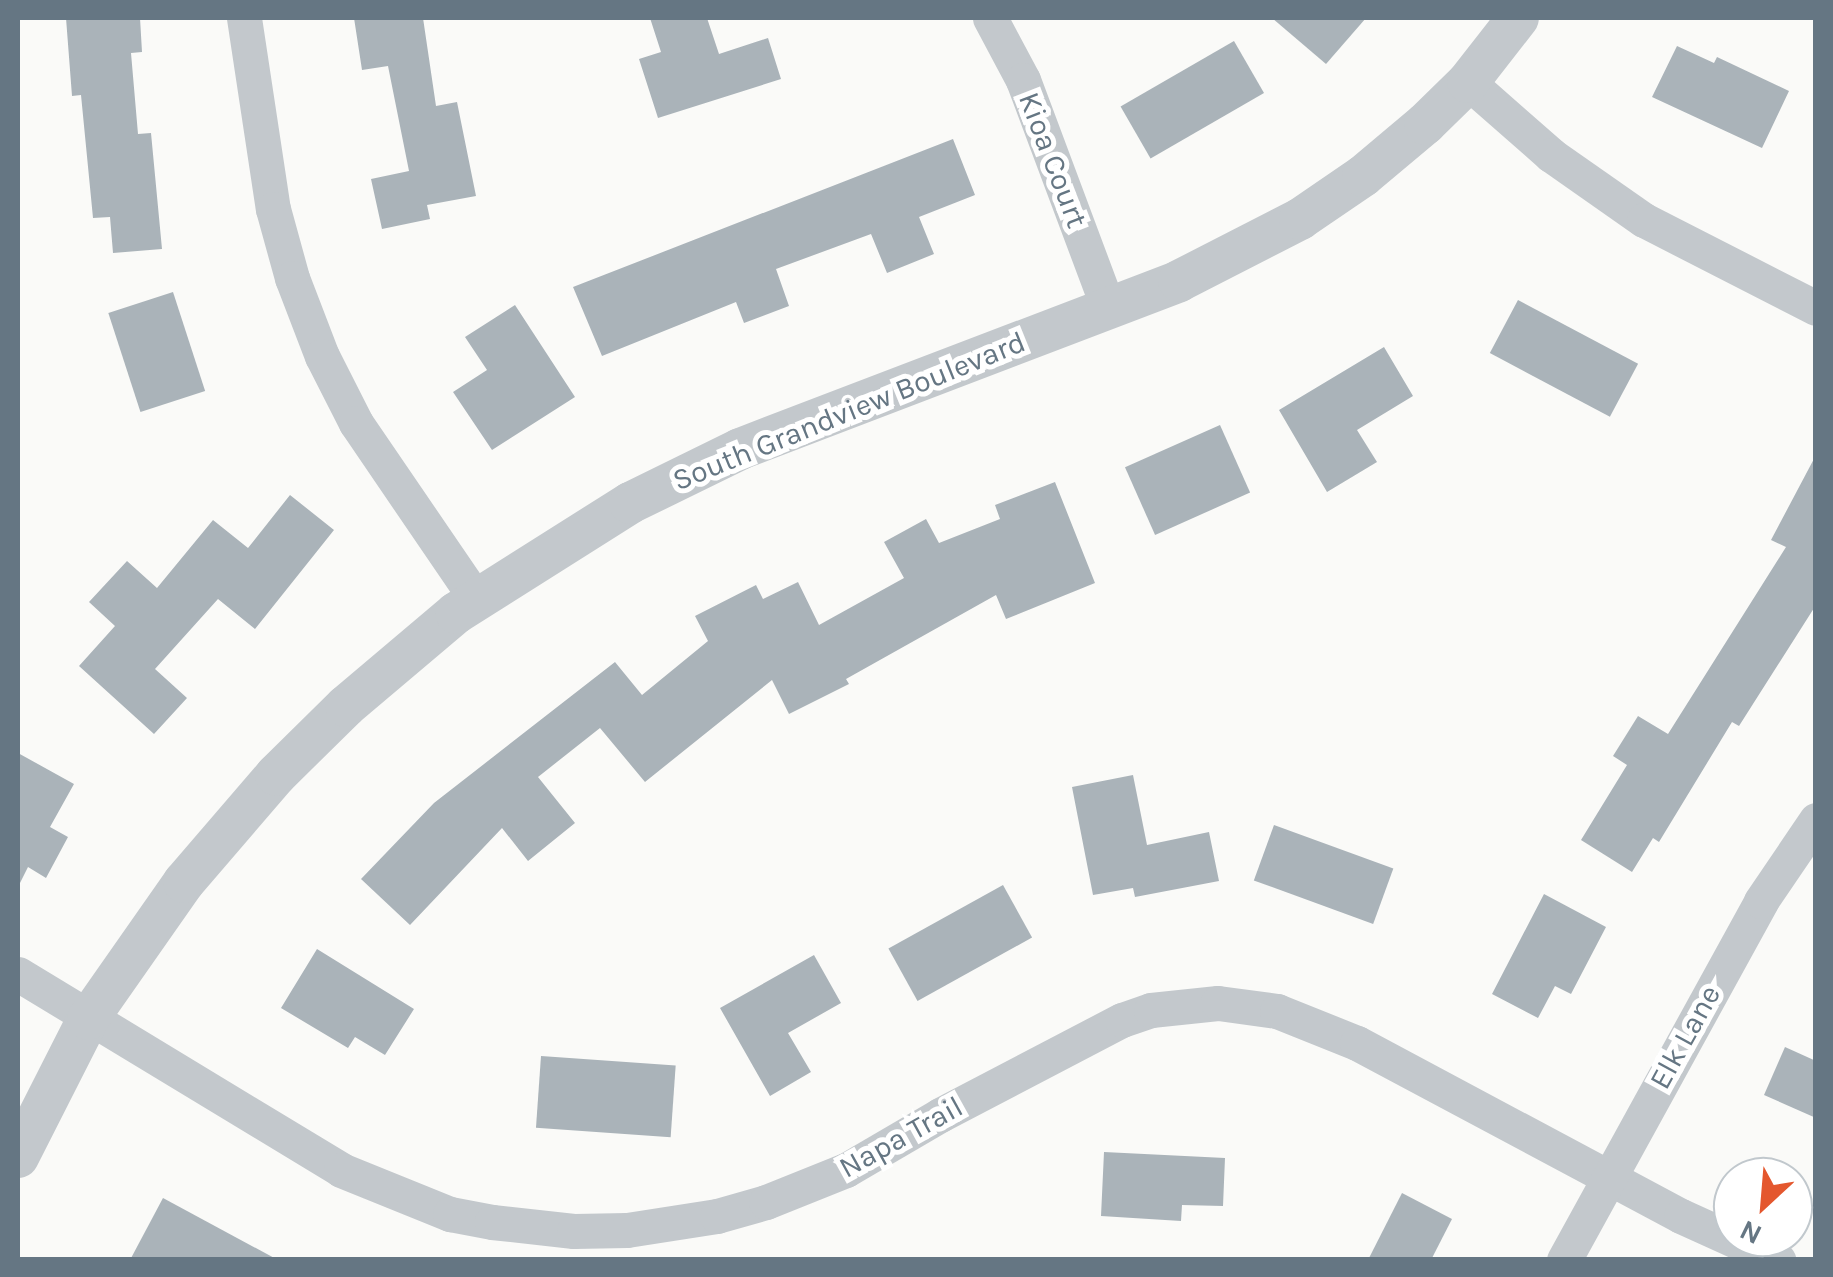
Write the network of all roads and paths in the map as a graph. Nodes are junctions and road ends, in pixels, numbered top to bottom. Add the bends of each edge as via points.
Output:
1 (244, 18) edge
2 (990, 18) edge
3 (1518, 18) edge
4 (1468, 82) junction
5 (1108, 307) junction
6 (1816, 308) edge
7 (476, 599) junction
8 (1816, 820) edge
9 (18, 974) edge
10 (88, 1019) junction
11 (18, 1157) edge
12 (1607, 1177) junction
13 (628, 1245) edge
14 (1564, 1260) edge
15 (1778, 1260) edge

1 - 7 street via 274,209 322,356 356,423
2 - 5 street, Kioa Court via 1024,80
3 - 4 street, South Grandview Boulevard
4 - 5 street, South Grandview Boulevard via 1363,176 1300,219 1227,260
4 - 6 street via 1551,155 1644,220
5 - 7 street, South Grandview Boulevard via 740,449 630,503
7 - 10 street, South Grandview Boulevard via 346,706 276,775 184,882
8 - 12 street, Elk Lane via 1761,901
9 - 10 street, Napa Trail
10 - 11 street, South Grandview Boulevard
10 - 13 street, Napa Trail via 382,1190 450,1214 574,1230
12 - 13 street, Napa Trail via 1357,1043 1277,1012 1218,1004 1151,1010 1122,1020 846,1170
12 - 14 street, Elk Lane
12 - 15 street, Napa Trail

